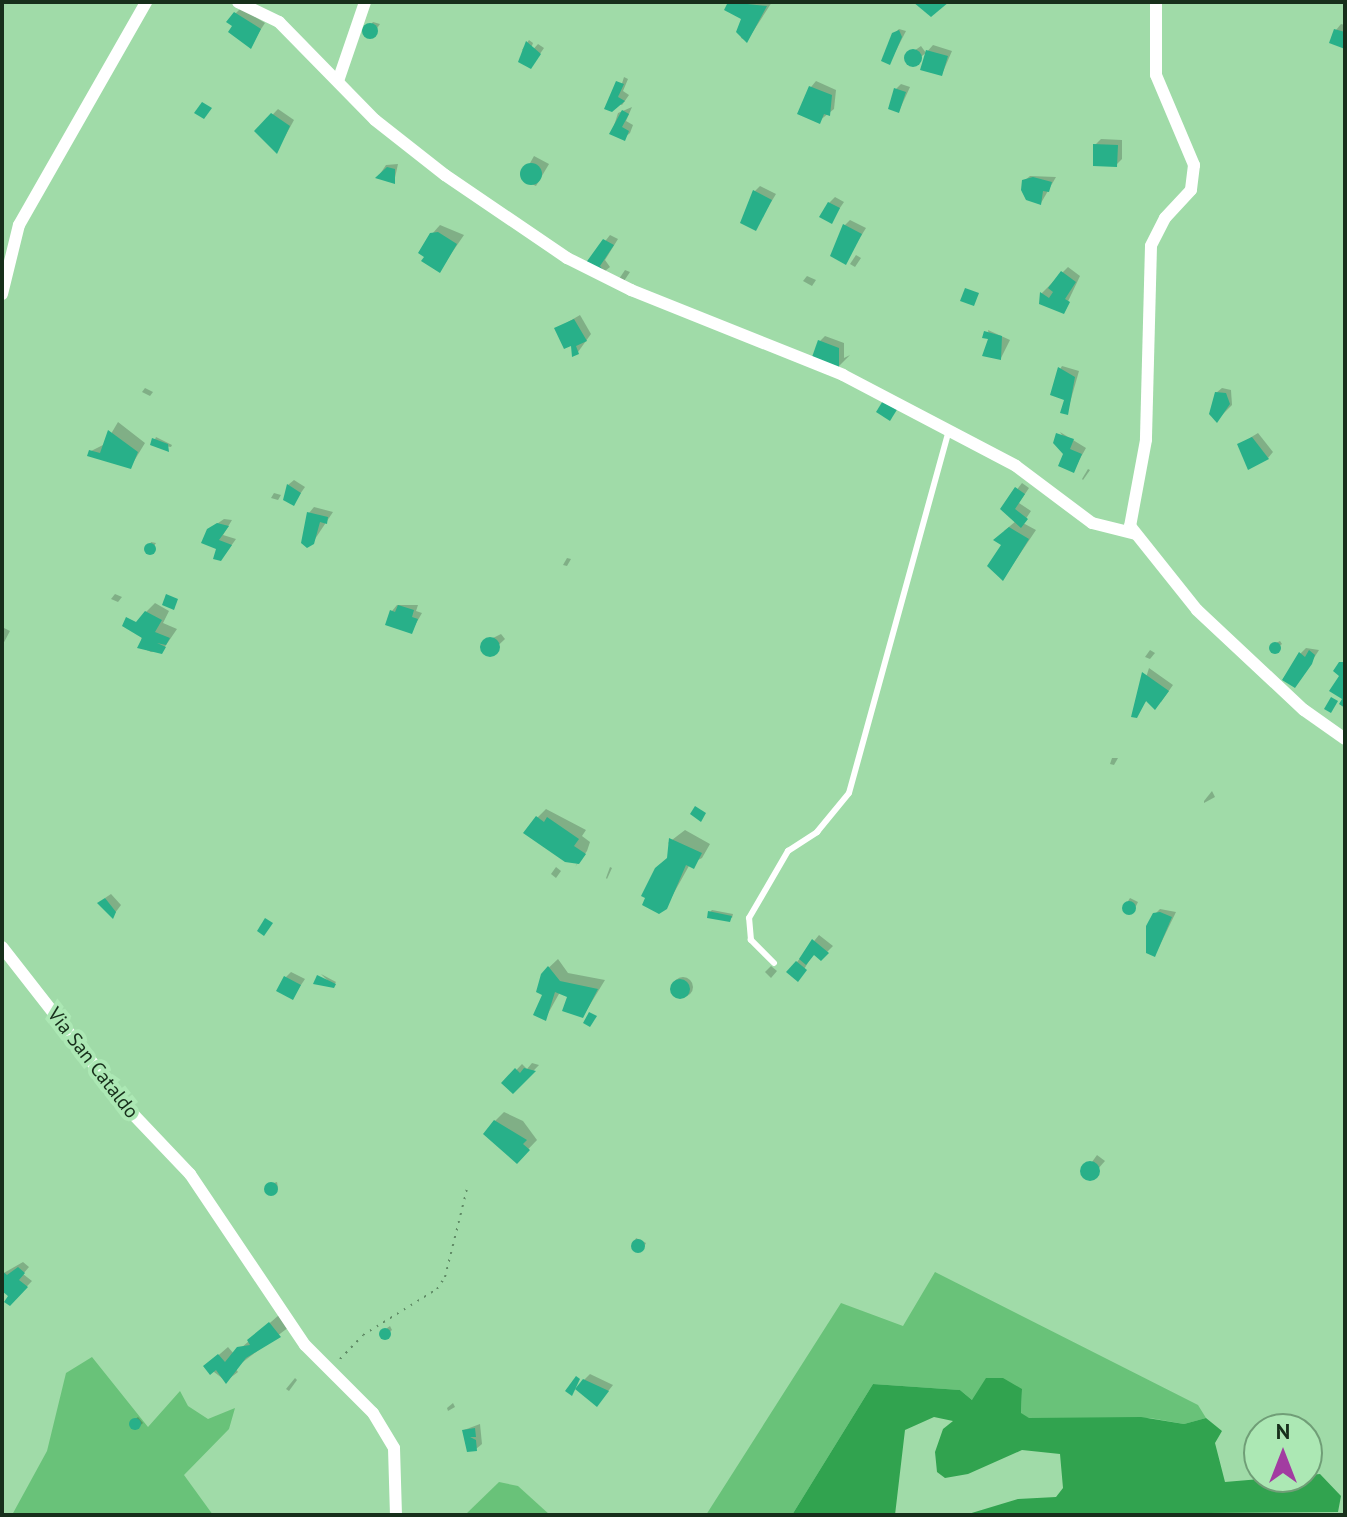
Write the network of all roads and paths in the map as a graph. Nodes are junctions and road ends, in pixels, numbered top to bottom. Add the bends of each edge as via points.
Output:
1 (146, 2) edge
2 (238, 2) edge
3 (365, 2) edge
4 (1156, 2) edge
5 (338, 81) junction
6 (2, 294) edge
7 (949, 431) junction
8 (1136, 534) junction
9 (1345, 739) edge
10 (2, 947) edge
11 (774, 963) dead end
12 (468, 1185) dead end
13 (323, 1361) junction
14 (396, 1515) edge

1 - 6 street via 19,225
2 - 5 street via 279,22
3 - 5 street
4 - 8 street via 1156,75 1194,165 1191,190 1165,218 1151,246 1146,440 1130,526
5 - 7 street via 375,120 445,175 567,258 631,290 843,375
7 - 8 street via 1016,466 1092,523
7 - 11 lane via 849,793 817,832 788,851 749,918 751,940
8 - 9 street via 1197,610 1304,710
10 - 13 street, Via San Cataldo via 131,1112 190,1174 305,1345
12 - 13 path via 445,1277 437,1289 363,1335 346,1357
13 - 14 street, Via San Cataldo via 373,1413 394,1448

